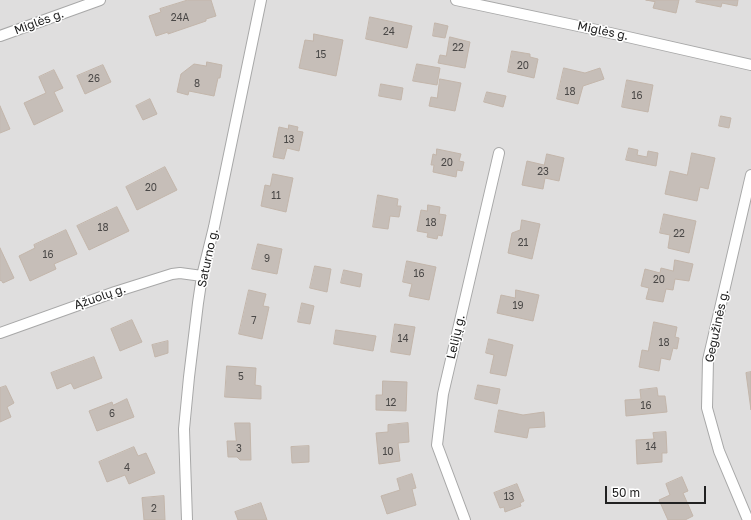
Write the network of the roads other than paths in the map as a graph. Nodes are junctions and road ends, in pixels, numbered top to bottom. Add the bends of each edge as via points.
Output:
1 (100, 0) edge
2 (261, 0) edge
3 (456, 0) edge
4 (0, 36) edge
5 (751, 65) edge
6 (499, 153) dead end
7 (751, 175) edge
8 (202, 276) junction
9 (0, 333) edge
10 (188, 520) edge
11 (464, 520) edge
12 (748, 520) edge

1 - 4 street, Miglės g.
2 - 8 street, Saturno g.
3 - 5 street, Miglės g.
6 - 11 street, Lelijų g. via 443,394 437,445
7 - 12 street, Gegužinės g. via 708,360 707,408 719,451
8 - 9 street, Ąžuolų g. via 172,274
8 - 10 street, Saturno g. via 184,429

